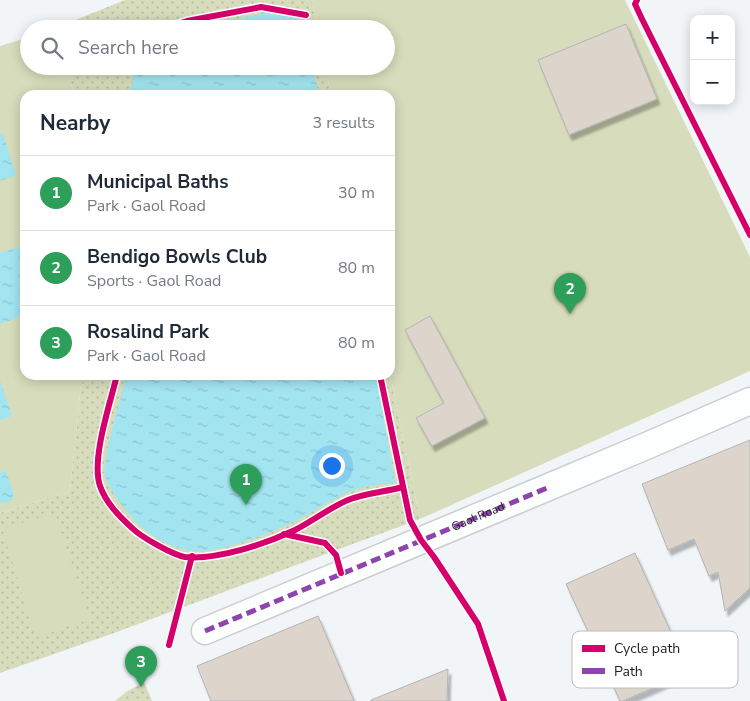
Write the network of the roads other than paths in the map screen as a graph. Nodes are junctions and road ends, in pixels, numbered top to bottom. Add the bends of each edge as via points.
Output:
1 (750, 401) edge
2 (205, 631) dead end

1 - 2 street, Gaol Road

